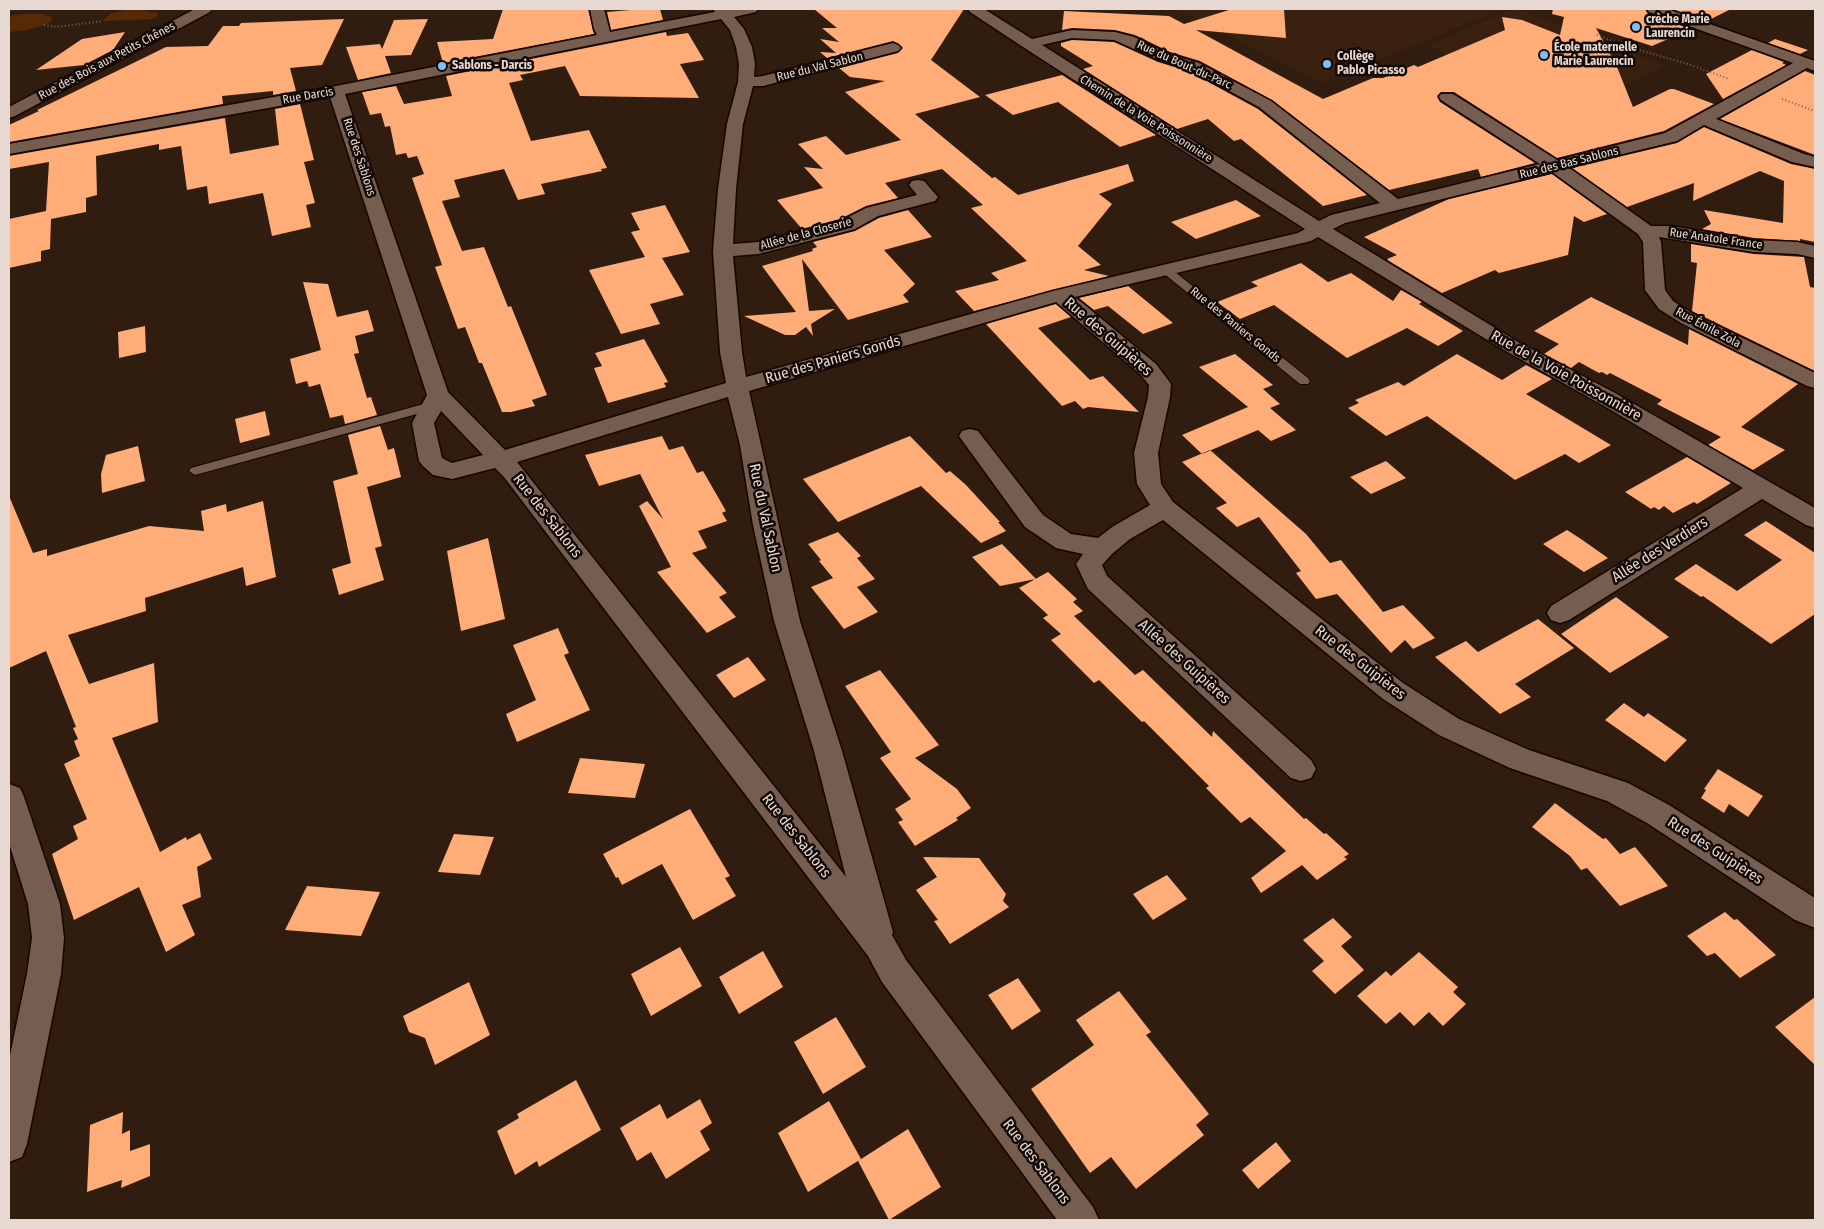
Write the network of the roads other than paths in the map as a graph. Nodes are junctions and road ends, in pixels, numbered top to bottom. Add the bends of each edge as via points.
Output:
1 (205, 9) edge
2 (597, 9) edge
3 (751, 9) edge
4 (974, 9) edge
5 (1654, 9) edge
6 (723, 11) edge
7 (606, 38) junction
8 (1028, 44) junction
9 (893, 48) dead end
10 (1810, 64) edge
11 (746, 82) junction
12 (336, 91) junction
13 (1447, 97) dead end
14 (9, 113) edge
15 (1703, 119) junction
16 (9, 149) edge
17 (1815, 162) edge
18 (1555, 166) junction
19 (918, 185) dead end
20 (1394, 205) junction
21 (1319, 229) junction
22 (1646, 231) junction
23 (723, 251) junction
24 (1815, 252) edge
25 (1166, 270) junction
26 (1060, 295) junction
27 (1304, 381) dead end
28 (1815, 381) edge
29 (737, 387) junction
30 (434, 400) junction
31 (970, 436) dead end
32 (502, 459) junction
33 (195, 471) dead end
34 (1761, 488) junction
35 (1164, 508) junction
36 (1815, 519) edge
37 (1103, 548) junction
38 (1560, 613) dead end
39 (1301, 769) dead end
40 (9, 797) edge
41 (1812, 913) edge
42 (880, 945) junction
43 (9, 1144) edge
44 (1080, 1220) edge

1 - 14 street, Rue des Bois aux Petits Chênes
2 - 7 street
3 - 6 street, Rue Darcis
4 - 8 street, Chemin de la Voie Poissonnière
5 - 10 street
6 - 7 street, Rue Darcis
6 - 11 street, Rue du Val Sablon via 737,29 744,47
7 - 12 street, Rue Darcis
8 - 20 street, Rue du Bout-du-Parc via 1072,34 1115,36 1194,66 1265,104
8 - 21 street, Chemin de la Voie Poissonnière
9 - 11 street, Rue du Val Sablon via 763,81
10 - 15 street, Rue des Bas Sablons
11 - 23 street, Rue du Val Sablon via 735,124
12 - 16 street, Rue Darcis
12 - 30 street, Rue des Sablons
13 - 18 street
15 - 17 street
15 - 18 street, Rue des Bas Sablons via 1672,137
18 - 20 street, Rue des Bas Sablons
18 - 22 street
19 - 23 street, Allée de la Closerie via 929,197 872,212 848,226 758,248
20 - 21 street, Rue des Bas Sablons via 1338,219
21 - 25 street, Rue des Paniers Gonds via 1304,237
21 - 34 street, Rue de la Voie Poissonnière via 1511,346
22 - 24 street, Rue Anatole France
22 - 28 street, Rue Émile Zola via 1652,242 1655,290 1666,305 1688,320
23 - 29 street, Rue du Val Sablon
25 - 26 street, Rue des Paniers Gonds
25 - 27 lane, Rue des Paniers Gonds
26 - 29 street, Rue des Paniers Gonds
26 - 35 street, Rue des Guipières via 1148,369 1160,384 1146,453 1149,484
29 - 32 street, Rue des Paniers Gonds
29 - 42 street, Rue du Val Sablon via 788,620 828,751
30 - 32 street, Rue des Sablons
30 - 32 street, Rue des Sablons via 423,423 431,461 441,470 452,471
30 - 33 lane
31 - 37 street via 1034,521 1065,542
32 - 42 street, Rue des Sablons
34 - 36 street, Rue de la Voie Poissonnière
34 - 38 street, Allée des Verdiers
35 - 37 street, Allée des Guipières via 1121,533
35 - 41 street, Rue des Guipières via 1393,691 1449,727 1520,759 1617,792 1658,814
37 - 39 street, Allée des Guipières via 1089,564 1096,582
40 - 43 street via 44,904 48,938 44,974
42 - 44 street, Rue des Sablons via 894,971

